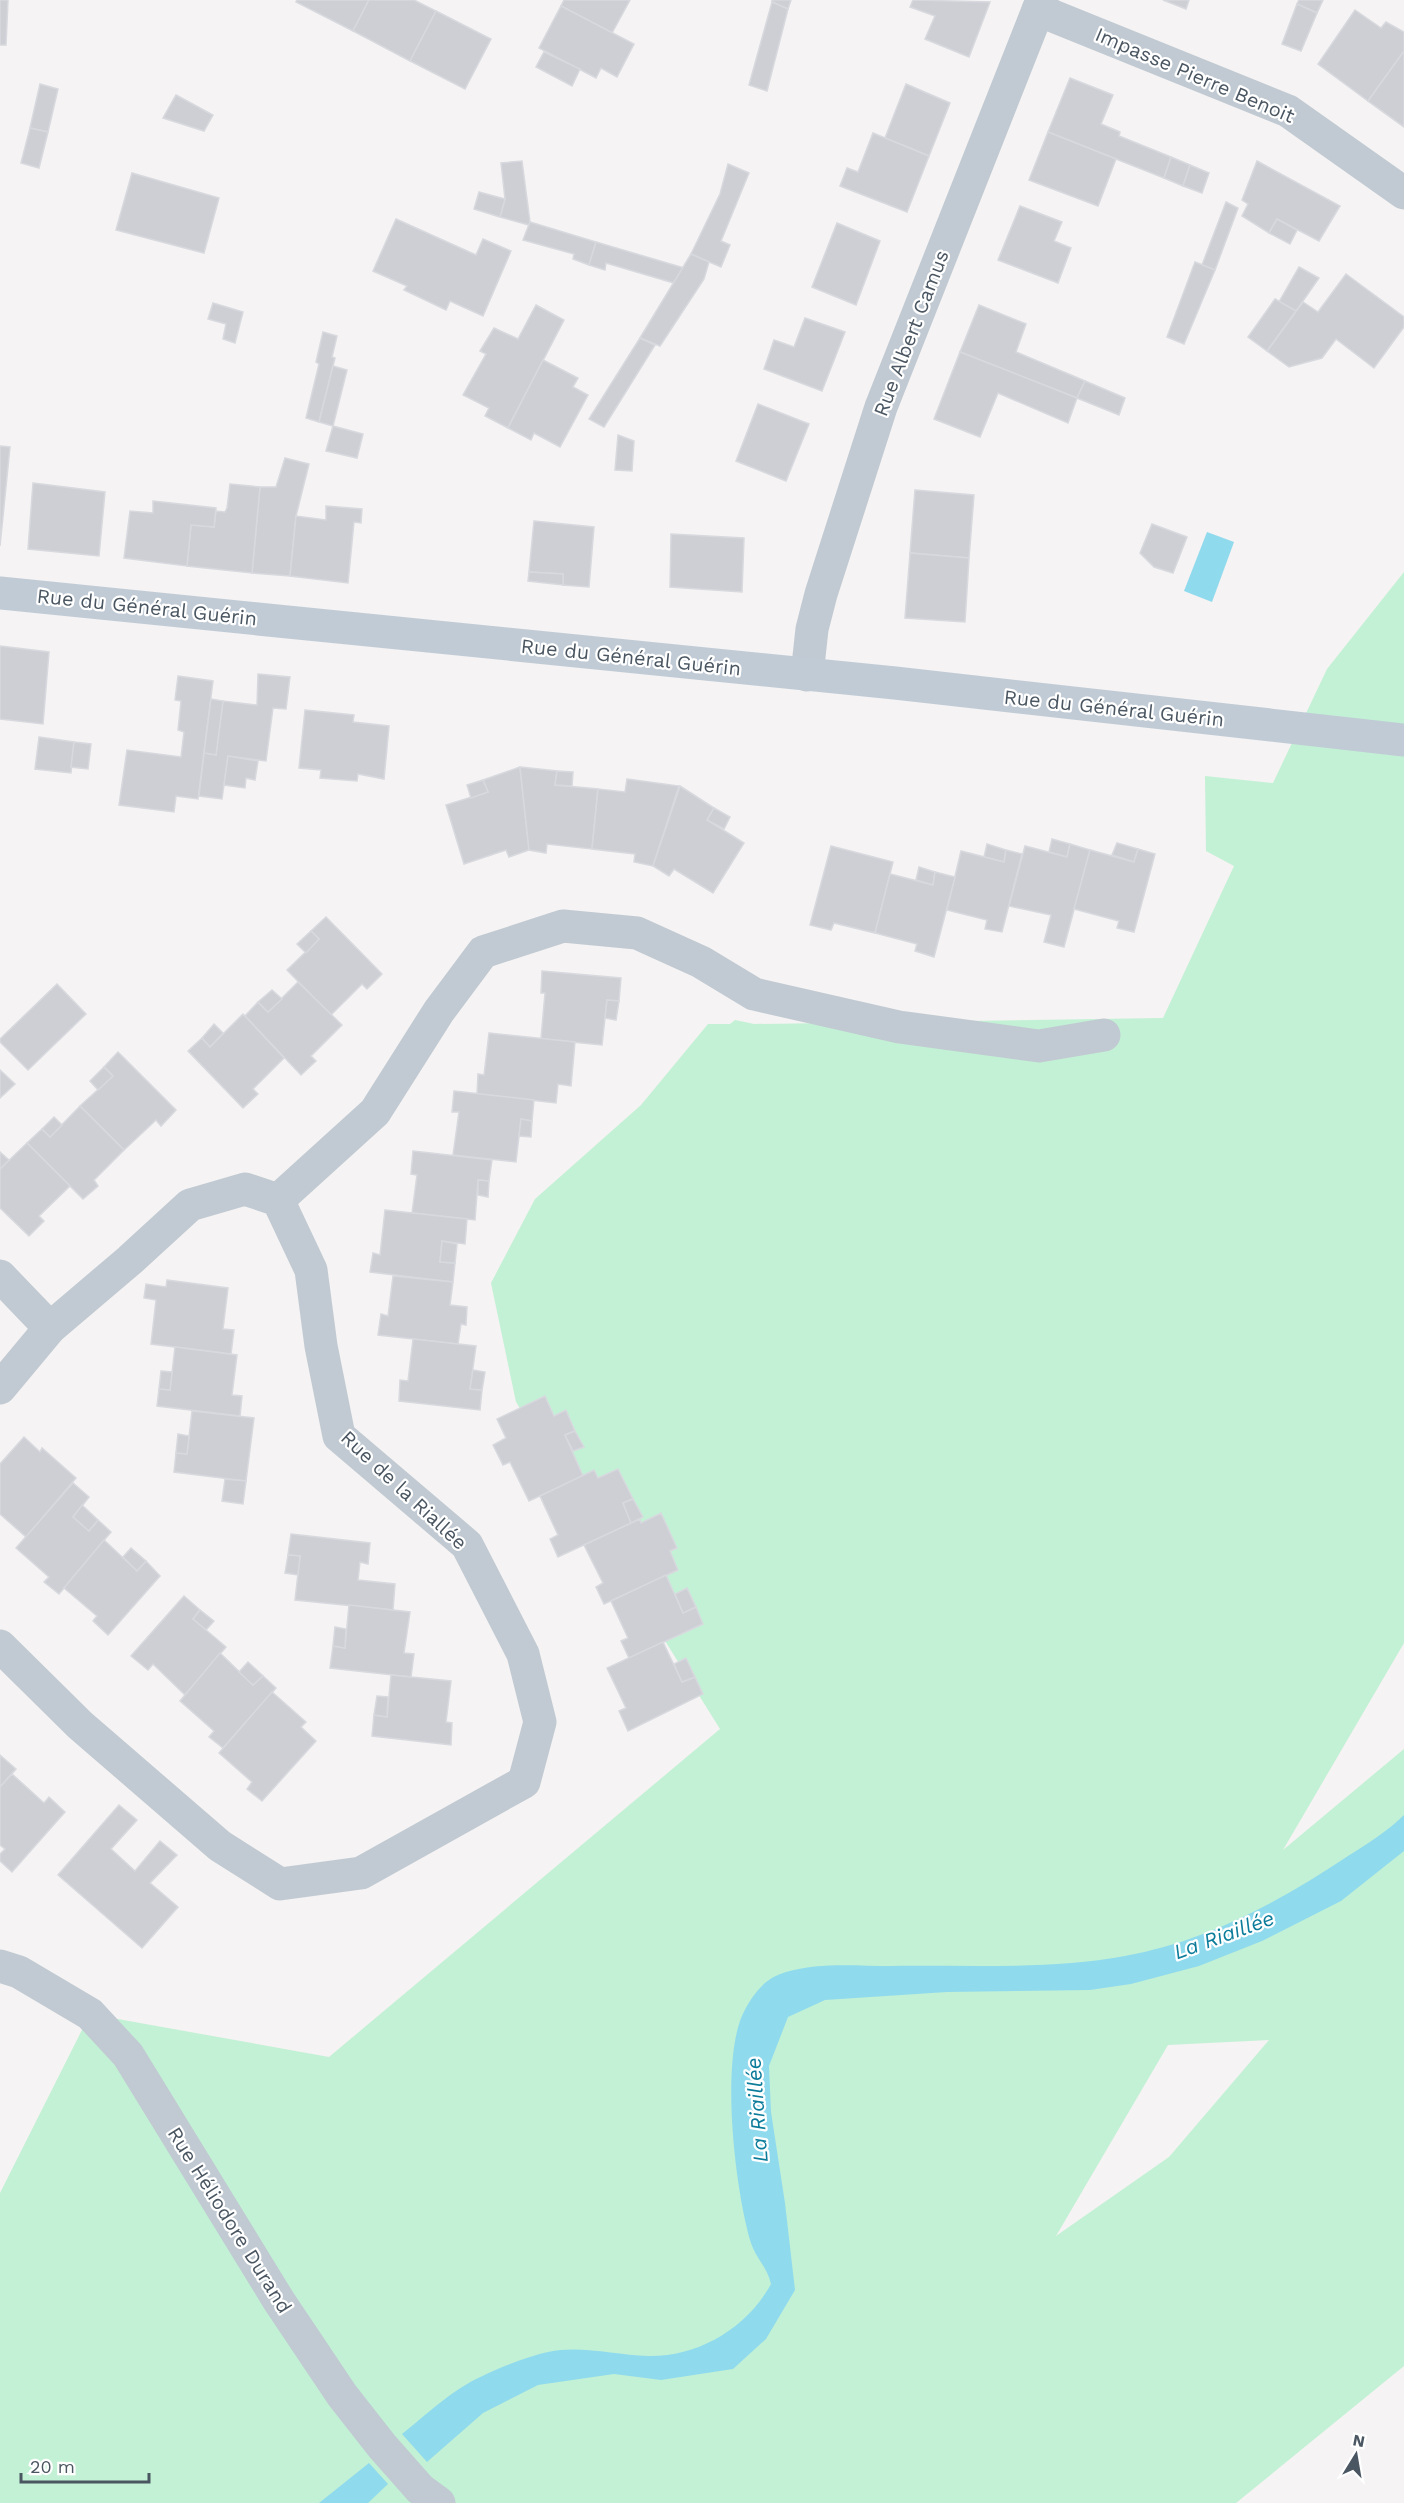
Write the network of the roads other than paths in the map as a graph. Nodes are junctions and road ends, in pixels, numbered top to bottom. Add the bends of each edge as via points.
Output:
1 (1040, 5) edge
2 (1404, 193) edge
3 (0, 593) edge
4 (807, 675) junction
5 (1404, 740) edge
6 (1104, 1035) dead end
7 (278, 1200) junction
8 (0, 1276) edge
9 (50, 1328) junction
10 (0, 1388) edge
11 (0, 1646) edge
12 (0, 1966) edge
13 (439, 2503) edge

1 - 2 street, Impasse Pierre Benoit via 1288,111
1 - 4 street, Rue Albert Camus via 881,407 821,594
3 - 4 main road, Rue du Général Guérin
4 - 5 main road, Rue du Général Guérin
6 - 7 street via 1039,1046 899,1027 754,994 701,962 637,933 563,926 483,952 439,1011 375,1112
7 - 9 street via 245,1189 190,1205
7 - 11 street, Rue de la Riallée via 311,1270 339,1436 467,1545 523,1654 540,1722 524,1782 361,1873 280,1884 211,1838 80,1725
8 - 9 street
9 - 10 street
12 - 13 street, Rue Héliodore Durand via 19,1972 90,2014 128,2055 279,2301 342,2395 420,2489

